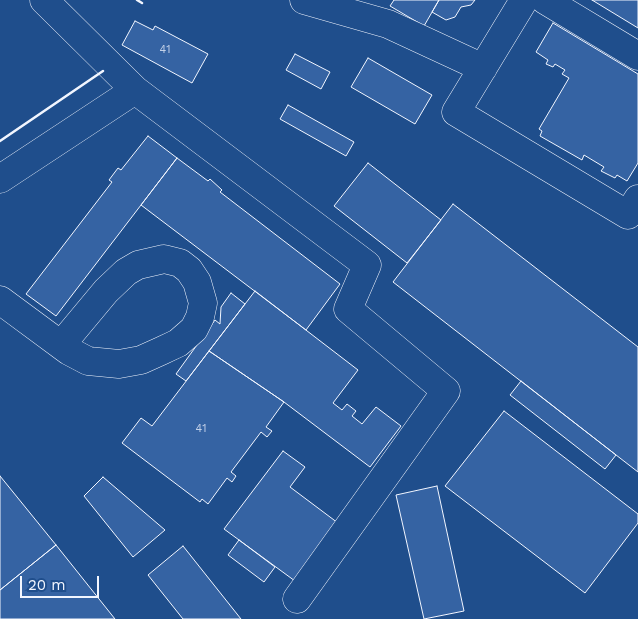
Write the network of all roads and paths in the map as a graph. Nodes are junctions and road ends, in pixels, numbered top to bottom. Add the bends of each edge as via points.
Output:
1 (44, 0) edge
2 (304, 0) edge
3 (524, 0) edge
4 (545, 0) edge
5 (638, 56) edge
6 (483, 68) junction
7 (135, 90) junction
8 (0, 179) edge
9 (638, 198) edge
10 (0, 300) edge
11 (61, 345) junction
12 (297, 599) dead end

1 - 7 lane
2 - 6 lane via 388,24
3 - 6 lane
4 - 5 lane
6 - 9 lane via 456,112 628,215
7 - 8 lane
7 - 12 lane via 367,266 348,310 446,391
10 - 11 lane
11 - 11 lane via 106,291 126,272 138,266 164,259 180,263 197,282 203,303 200,317 194,328 178,343 161,351 141,360 119,364 88,361

